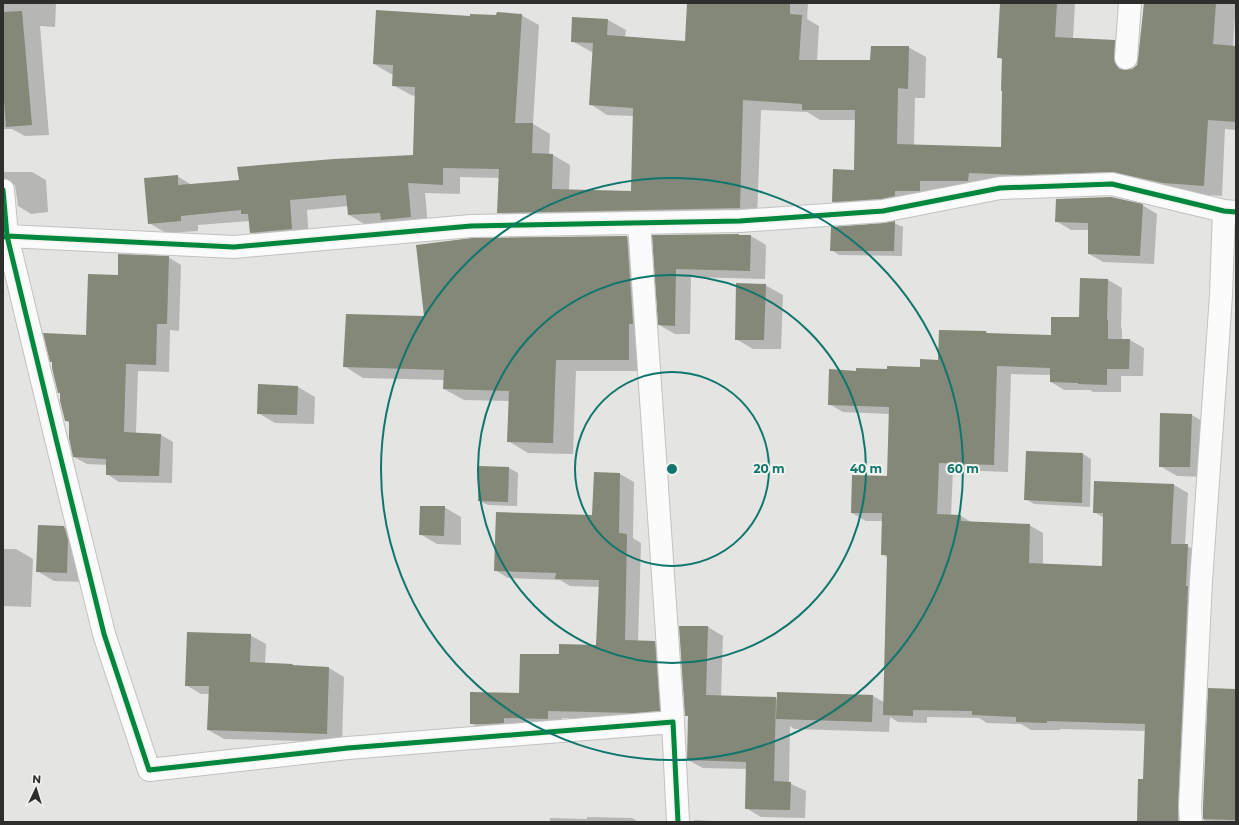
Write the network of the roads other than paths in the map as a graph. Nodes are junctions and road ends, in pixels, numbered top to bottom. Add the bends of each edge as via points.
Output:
1 (1130, 3) edge
2 (1126, 58) dead end
3 (3, 190) edge
4 (1230, 212) edge
5 (639, 223) junction
6 (5, 237) edge
7 (673, 722) junction
8 (678, 822) edge
9 (1191, 822) edge

1 - 2 street
3 - 6 street
4 - 5 street via 1112,184 1000,188 883,211 740,221
4 - 9 street via 1221,295 1201,581
5 - 6 street via 471,226 234,247
5 - 7 street
6 - 7 street via 104,634 149,770 348,748
7 - 8 street

